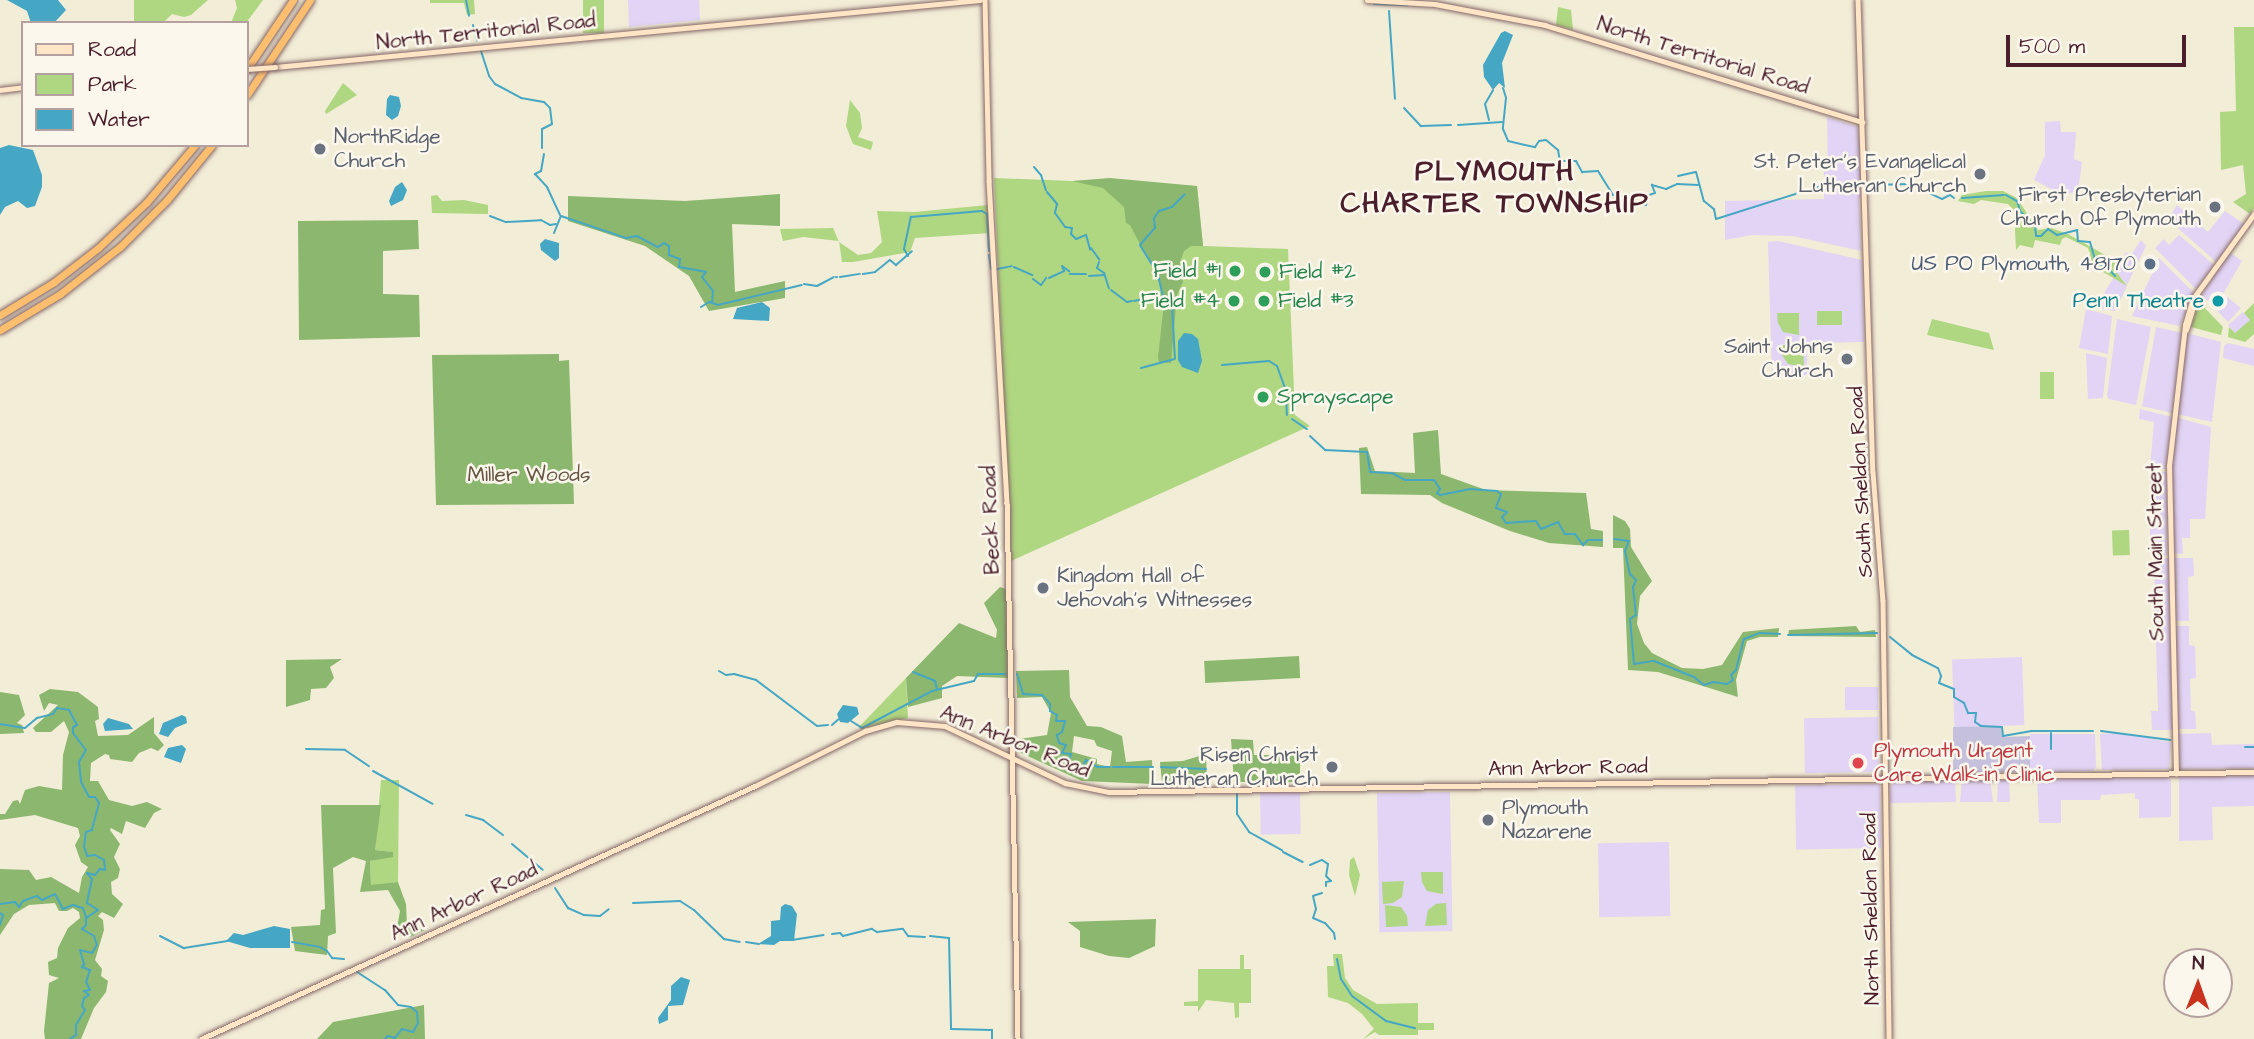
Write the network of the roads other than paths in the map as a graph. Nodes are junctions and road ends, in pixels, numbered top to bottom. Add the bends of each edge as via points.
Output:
1 (293, 0) edge
2 (310, 0) edge
3 (982, 0) edge
4 (1367, 0) edge
5 (1858, 0) edge
6 (248, 68) edge
7 (248, 69) edge
8 (21, 87) edge
9 (0, 90) edge
10 (248, 93) edge
11 (1862, 122) junction
12 (193, 147) edge
13 (210, 147) edge
14 (2254, 214) edge
15 (0, 316) edge
16 (0, 330) edge
17 (1012, 757) junction
18 (2254, 772) edge
19 (2176, 774) junction
20 (1885, 778) junction
21 (201, 1039) edge
22 (1018, 1039) edge
23 (1889, 1039) edge

1 - 6 highway
2 - 10 highway
3 - 7 main road, North Territorial Road, bridge
3 - 17 main road, Beck Road via 1007,503
4 - 11 main road, North Territorial Road via 1435,4 1545,25
5 - 11 main road
8 - 9 main road
11 - 20 main road, South Sheldon Road via 1874,485 1882,573
12 - 15 highway via 154,195 98,248
13 - 16 highway via 120,247 60,294
14 - 19 main road, South Main Street via 2197,294 2185,331 2169,466
17 - 20 main road, Ann Arbor Road via 1090,790
17 - 21 main road, Ann Arbor Road via 945,726 907,721 879,726
17 - 22 main road, Beck Road
18 - 19 main road
19 - 20 main road, Ann Arbor Road
20 - 23 main road, North Sheldon Road

